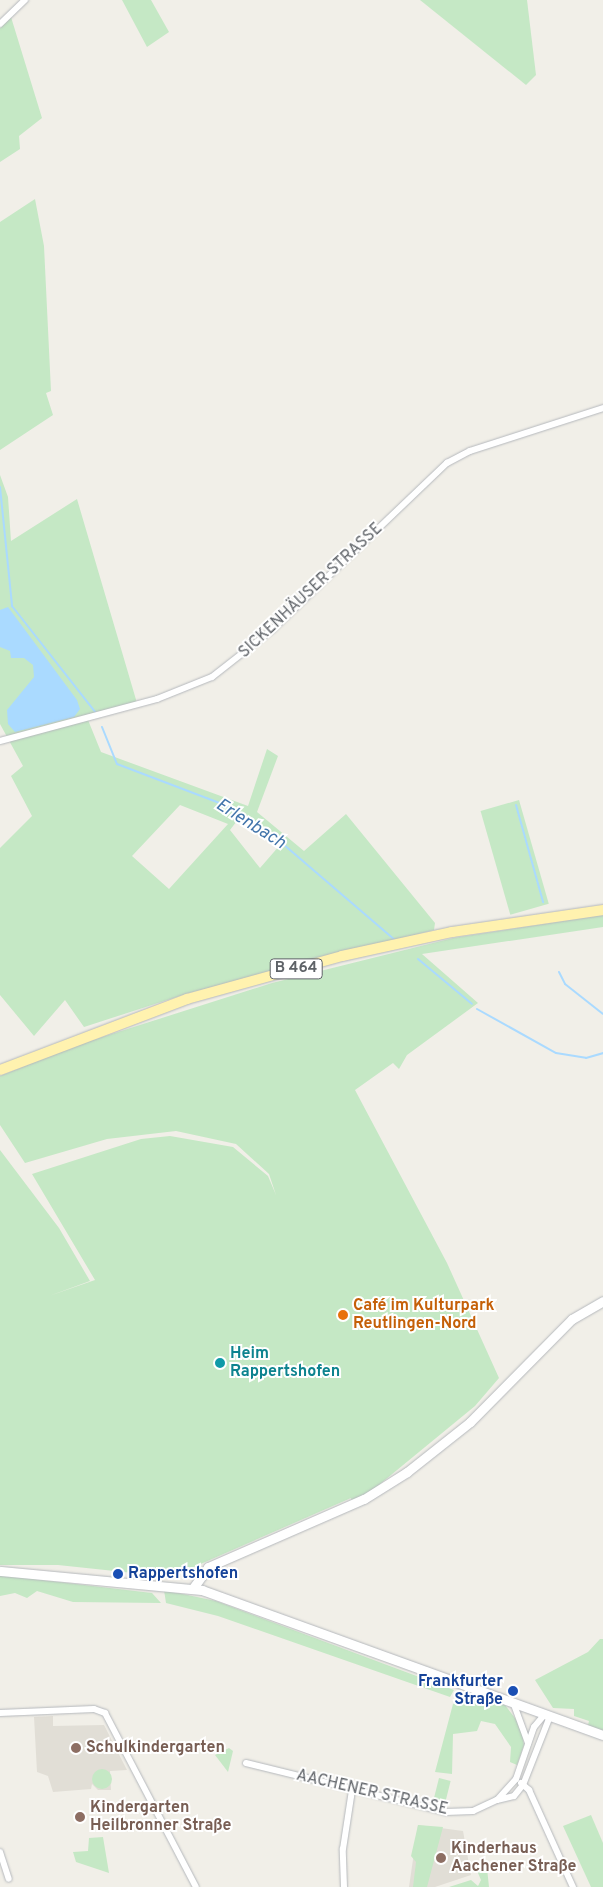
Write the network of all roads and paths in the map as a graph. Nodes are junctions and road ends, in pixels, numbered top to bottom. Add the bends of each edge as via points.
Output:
1 (25, 0) edge
2 (0, 24) edge
3 (603, 408) edge
4 (0, 741) edge
5 (603, 910) edge
6 (0, 1070) edge
7 (603, 1301) edge
8 (0, 1571) edge
9 (198, 1589) junction
10 (512, 1702) junction
11 (0, 1713) edge
12 (548, 1715) junction
13 (603, 1735) edge
14 (528, 1744) junction
15 (246, 1763) dead end
16 (516, 1779) junction
17 (523, 1785) junction
18 (352, 1790) junction
19 (497, 1800) junction
20 (0, 1852) edge
21 (9, 1879) dead end
22 (196, 1887) edge
23 (344, 1887) edge
24 (573, 1887) edge

1 - 2 street
3 - 4 street, SICKENHÄUSER STRASSE via 470,451 447,463 272,630 212,677 157,699
5 - 6 main road, B 464 via 452,932 342,956 188,999
7 - 9 main road via 572,1319 458,1433 392,1482 208,1567
8 - 9 main road
9 - 10 main road
10 - 12 main road
10 - 14 street
11 - 22 street via 88,1709 105,1713
12 - 13 main road
12 - 14 street
12 - 17 street
14 - 16 street
15 - 18 street, AACHENER STRASSE
16 - 17 street
16 - 19 street
17 - 19 street, AACHENER STRASSE via 514,1796
17 - 24 street
18 - 19 street, AACHENER STRASSE via 456,1812
18 - 23 street via 342,1849
20 - 21 street

